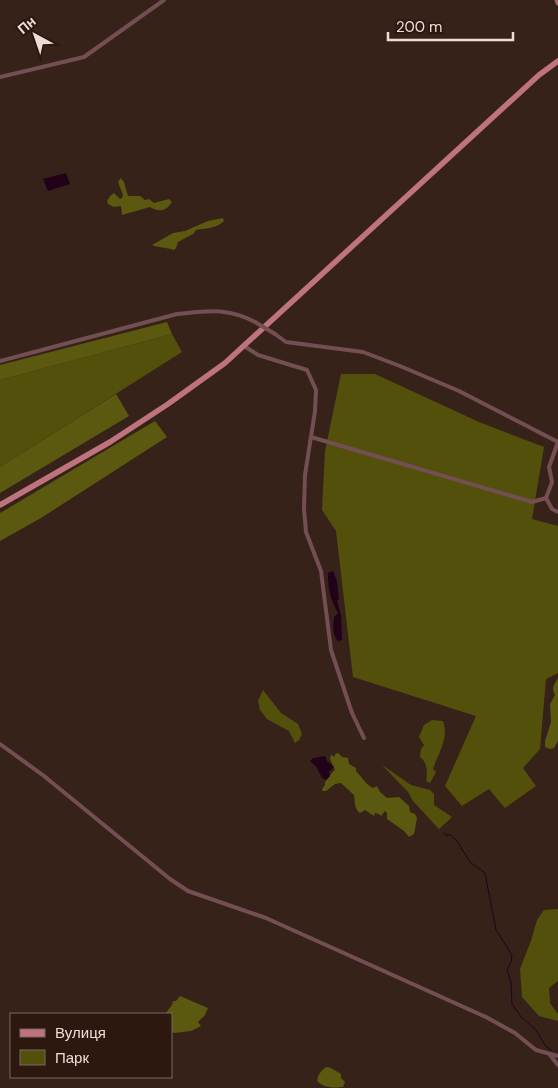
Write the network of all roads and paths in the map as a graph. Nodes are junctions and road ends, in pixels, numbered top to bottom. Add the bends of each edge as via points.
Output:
1 (164, 0) edge
2 (558, 61) edge
3 (0, 77) edge
4 (244, 346) junction
5 (0, 361) edge
6 (311, 437) junction
7 (546, 498) junction
8 (0, 506) edge
9 (558, 512) edge
10 (364, 738) dead end
11 (0, 744) edge
12 (550, 1055) junction
13 (558, 1056) edge
14 (558, 1065) edge

1 - 3 street via 84,57
2 - 4 main road
4 - 6 street via 258,355 307,370 316,390
4 - 8 main road via 168,404
5 - 7 street, bridge via 177,314 206,311 240,314 286,342 363,352 400,366 459,391 558,442 549,468 552,482
6 - 7 street via 532,502
6 - 10 street via 304,475 306,532 321,570 331,650
7 - 9 street via 552,509
11 - 12 street via 188,891 266,918 486,1017 536,1050
12 - 13 street
12 - 14 street

